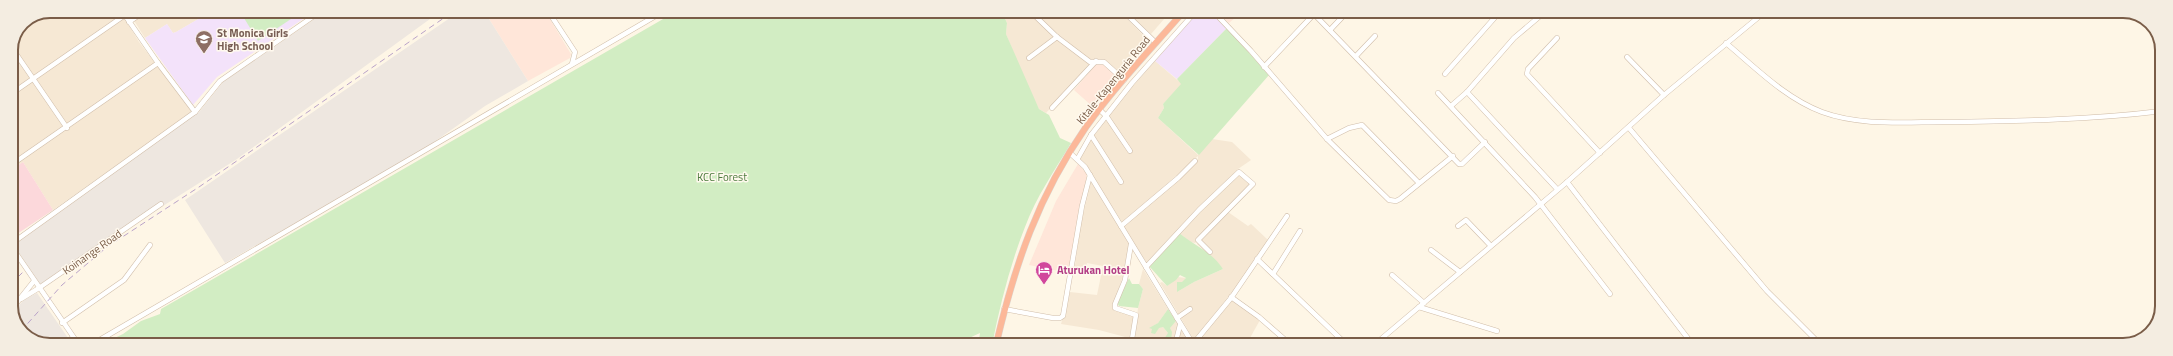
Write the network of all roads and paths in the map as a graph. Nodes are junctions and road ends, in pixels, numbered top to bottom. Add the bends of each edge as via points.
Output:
1 (116, 18) edge
2 (126, 18) edge
3 (135, 18) edge
4 (311, 18) edge
5 (553, 18) edge
6 (652, 18) edge
7 (1037, 18) edge
8 (1130, 18) edge
9 (1178, 18) edge
10 (1190, 18) edge
11 (1219, 18) edge
12 (1309, 18) edge
13 (1320, 18) edge
14 (1341, 18) edge
15 (1494, 18) edge
16 (1538, 18) edge
17 (1757, 18) edge
18 (129, 22) junction
19 (1330, 30) junction
20 (1375, 36) dead end
21 (1057, 37) junction
22 (1557, 38) dead end
23 (1156, 43) junction
24 (1726, 43) junction
25 (1356, 56) junction
26 (18, 57) edge
27 (1627, 57) dead end
28 (1029, 58) dead end
29 (1096, 61) junction
30 (158, 63) junction
31 (572, 64) junction
32 (1264, 67) junction
33 (1445, 74) dead end
34 (33, 79) junction
35 (1124, 80) junction
36 (18, 89) edge
37 (1467, 92) junction
38 (1438, 93) dead end
39 (1664, 95) junction
40 (1451, 106) junction
41 (1052, 108) dead end
42 (1100, 110) junction
43 (195, 112) junction
44 (2155, 112) edge
45 (1105, 115) junction
46 (67, 128) junction
47 (1629, 128) junction
48 (1091, 135) junction
49 (1326, 139) junction
50 (1485, 142) junction
51 (1130, 150) dead end
52 (1600, 152) junction
53 (1070, 153) junction
54 (1452, 156) junction
55 (1078, 158) junction
56 (18, 160) edge
57 (1195, 161) dead end
58 (1090, 175) junction
59 (1120, 182) dead end
60 (1419, 182) junction
61 (1566, 182) junction
62 (1557, 189) junction
63 (161, 204) dead end
64 (1539, 204) junction
65 (1287, 216) dead end
66 (1121, 226) junction
67 (1458, 226) dead end
68 (1300, 232) dead end
69 (18, 240) edge
70 (1131, 244) junction
71 (150, 245) dead end
72 (1490, 245) junction
73 (1431, 250) dead end
74 (1210, 252) dead end
75 (18, 256) edge
76 (1257, 260) junction
77 (1146, 267) junction
78 (1460, 272) junction
79 (1273, 274) junction
80 (1392, 275) dead end
81 (34, 280) junction
82 (40, 288) junction
83 (1610, 294) dead end
84 (1231, 297) junction
85 (20, 299) junction
86 (18, 301) edge
87 (1424, 303) junction
88 (1420, 307) junction
89 (1004, 309) junction
90 (1190, 309) dead end
91 (1177, 318) junction
92 (62, 323) junction
93 (1180, 325) junction
94 (1497, 331) dead end
95 (73, 337) edge
96 (103, 338) edge
97 (998, 338) edge
98 (1133, 338) edge
99 (1177, 338) edge
100 (1189, 338) edge
101 (1198, 338) edge
102 (1283, 338) edge
103 (1340, 338) edge
104 (1382, 338) edge
105 (1688, 338) edge
106 (1814, 338) edge

1 - 34 street
2 - 18 street
3 - 18 street
4 - 43 street via 220,81
5 - 31 street via 575,52
6 - 31 street
7 - 21 street
8 - 23 street
9 - 23 highway, Kitale-Kapenguria Road
10 - 45 street
11 - 32 street
12 - 32 street
13 - 19 street
14 - 19 street
15 - 33 street
16 - 37 street via 1514,38
17 - 24 street
18 - 30 street
19 - 25 street
20 - 25 street
21 - 28 street
21 - 29 street via 1090,62
22 - 52 street via 1528,69 1527,74
23 - 35 highway, Kitale-Kapenguria Road
24 - 39 street
24 - 44 street via 1791,96 1820,111 1848,119 1917,122 2024,121
25 - 54 street
26 - 34 street
27 - 39 street
29 - 35 street via 1107,64
29 - 41 street
30 - 43 street
30 - 46 street
31 - 96 street
32 - 49 street
34 - 36 street
34 - 46 street
35 - 42 highway, Kitale-Kapenguria Road
37 - 40 street
37 - 62 street
38 - 40 street
39 - 47 street
40 - 50 street
42 - 45 street
42 - 53 highway, Kitale-Kapenguria Road
43 - 69 street
45 - 48 street
45 - 51 street
46 - 56 street
47 - 52 street
47 - 106 street via 1767,291
48 - 55 street
48 - 59 street
49 - 60 street via 1362,125
49 - 60 street via 1389,200 1396,201
50 - 54 street via 1462,164
50 - 64 street
52 - 61 street
53 - 55 street
53 - 89 highway, Kitale-Kapenguria Road via 1051,185 1033,225 1016,266
54 - 60 street
55 - 58 street
57 - 66 street
58 - 66 street
58 - 89 street via 1082,206 1063,316 1052,318
61 - 62 street
61 - 105 street
62 - 64 street
63 - 82 street, Koinange Road
64 - 72 street
64 - 83 street
65 - 76 street
66 - 70 street
67 - 72 street via 1466,220
68 - 79 street
70 - 77 street
70 - 98 street via 1125,280 1114,304 1115,308 1136,315
71 - 92 street via 124,280
72 - 78 street
73 - 78 street
74 - 77 street via 1198,240 1253,184 1239,172 1199,210
75 - 81 street
76 - 79 street
76 - 84 street
77 - 91 street
78 - 87 street
79 - 103 street
80 - 87 street
81 - 82 street
81 - 85 street, Koinange Road
82 - 85 street, Koinange Road
82 - 92 street
84 - 101 street
84 - 102 street
85 - 86 street, Koinange Road
87 - 88 street
88 - 94 street
88 - 104 street
89 - 97 highway, Kitale-Kapenguria Road
90 - 91 street
91 - 93 street
92 - 95 street
93 - 99 street
93 - 100 street

